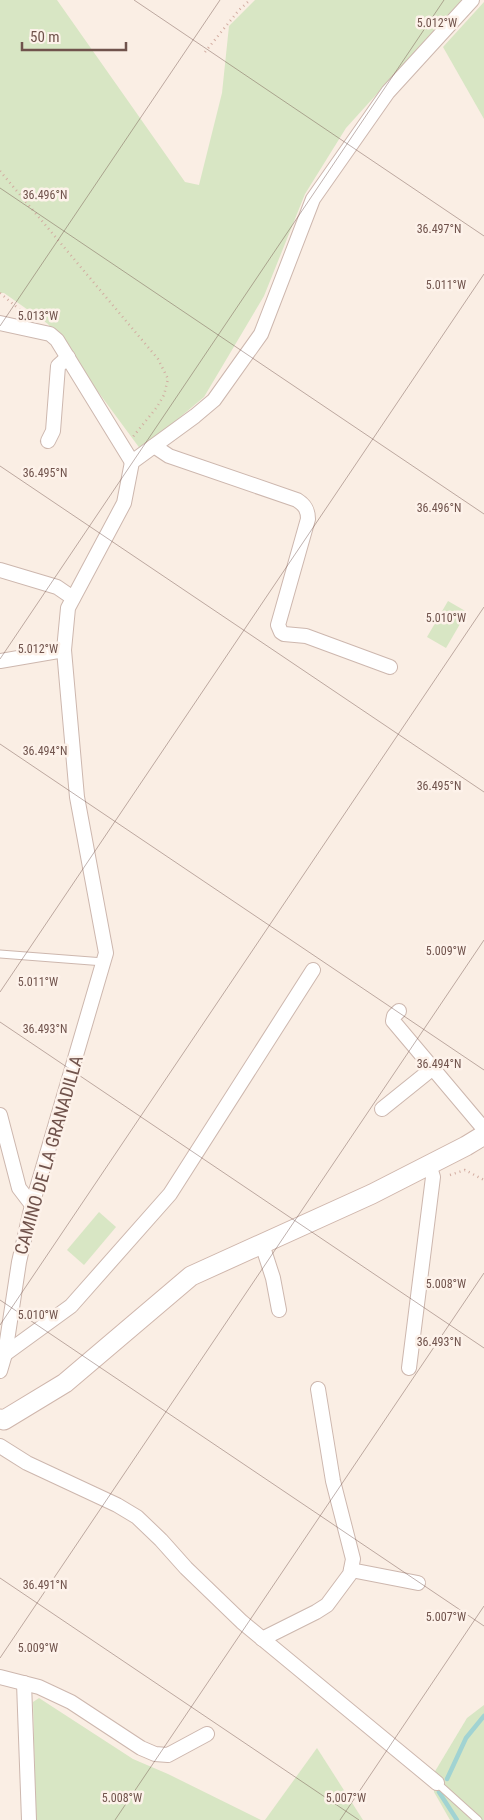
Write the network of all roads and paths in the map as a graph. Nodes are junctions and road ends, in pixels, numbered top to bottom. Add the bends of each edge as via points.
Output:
1 (250, 0) edge
2 (472, 0) edge
3 (205, 52) dead end
4 (0, 171) edge
5 (0, 323) edge
6 (68, 357) junction
7 (48, 441) dead end
8 (154, 446) junction
9 (124, 450) junction
10 (132, 462) junction
11 (0, 570) edge
12 (73, 598) junction
13 (64, 650) junction
14 (0, 661) edge
15 (390, 667) dead end
16 (0, 954) edge
17 (104, 962) junction
18 (313, 970) dead end
19 (399, 1011) dead end
20 (433, 1068) junction
21 (382, 1109) dead end
22 (0, 1116) edge
23 (484, 1130) edge
24 (484, 1135) edge
25 (429, 1164) junction
26 (450, 1175) dead end
27 (484, 1180) edge
28 (32, 1205) junction
29 (262, 1244) junction
30 (279, 1310) dead end
31 (5, 1354) junction
32 (409, 1368) dead end
33 (0, 1371) edge
34 (318, 1389) dead end
35 (0, 1419) edge
36 (0, 1446) edge
37 (351, 1570) junction
38 (418, 1583) dead end
39 (262, 1639) junction
40 (0, 1677) edge
41 (24, 1683) junction
42 (207, 1734) dead end
43 (437, 1783) joint
44 (29, 1820) edge
45 (478, 1820) edge

1 - 3 path
2 - 8 street via 388,92 314,199 261,334 214,400
4 - 9 path via 158,359 168,379 157,407
5 - 6 street via 50,334
6 - 7 street via 58,366 52,430
6 - 9 street
8 - 10 street
8 - 15 street via 169,456 302,503 308,519 278,624 281,632 288,636 306,636
9 - 10 street
10 - 12 street, CAMINO DE LA GRANADILLA via 124,504
11 - 12 street via 57,587
12 - 13 street, CAMINO DE LA GRANADILLA via 68,608
13 - 14 street
13 - 17 street, CAMINO DE LA GRANADILLA via 77,797 106,953
16 - 17 lane
17 - 28 street, CAMINO DE LA GRANADILLA
18 - 31 street via 170,1194 71,1306
19 - 20 street via 393,1021
20 - 21 street
20 - 23 street
22 - 28 street via 19,1188
24 - 25 street
25 - 29 street
25 - 32 street via 433,1177
26 - 27 path via 465,1170
28 - 31 street, CAMINO DE LA GRANADILLA via 19,1262
29 - 30 street
29 - 35 street via 191,1276 64,1383 4,1420
31 - 33 street, CAMINO DE LA GRANADILLA
34 - 37 street via 333,1481 353,1559
36 - 39 street via 27,1463 137,1517
37 - 38 street
37 - 39 street via 328,1606
39 - 43 street
40 - 41 street
41 - 42 street via 71,1702 155,1754 168,1755
41 - 44 street
43 - 45 lane

